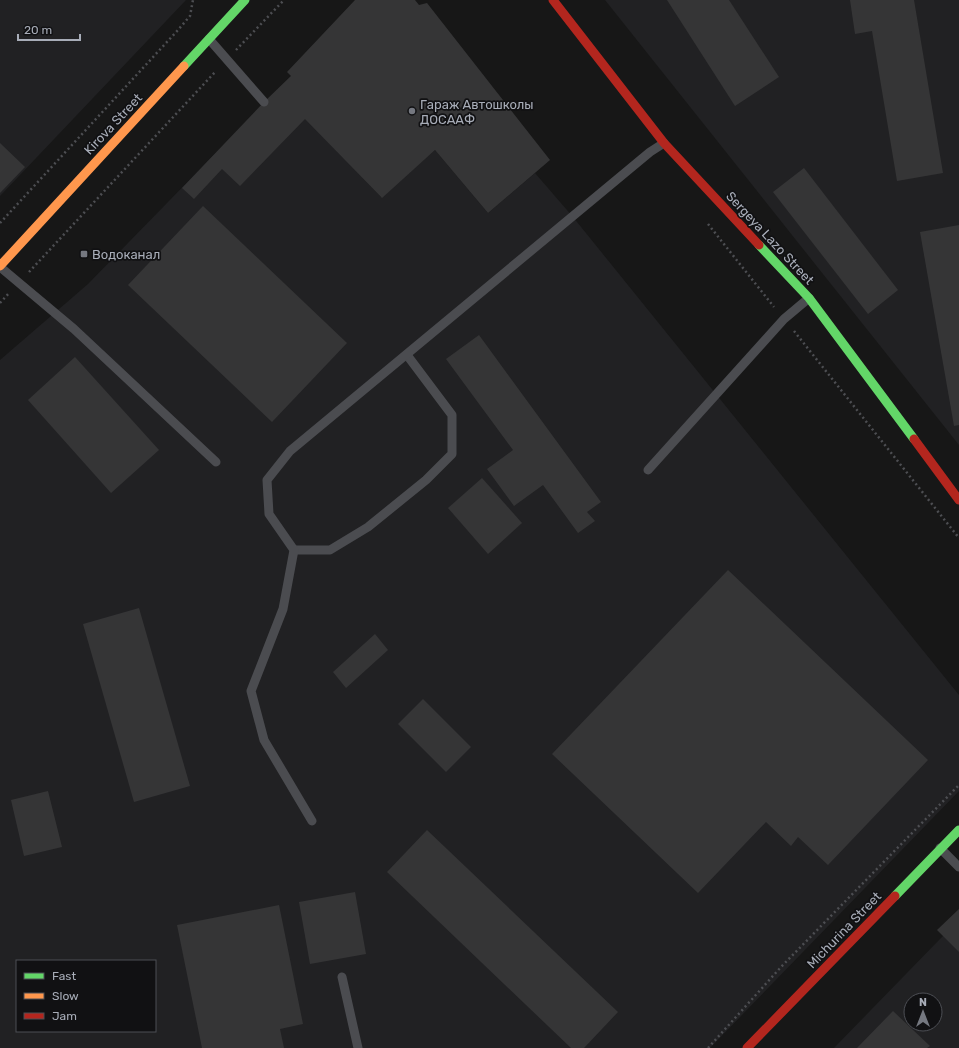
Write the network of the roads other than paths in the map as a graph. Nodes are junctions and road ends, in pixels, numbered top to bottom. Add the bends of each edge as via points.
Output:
1 (553, 0) edge
2 (240, 2) edge
3 (209, 39) junction
4 (264, 102) dead end
5 (664, 143) junction
6 (0, 267) edge
7 (809, 298) junction
8 (407, 355) junction
9 (216, 462) dead end
10 (648, 470) dead end
11 (959, 500) edge
12 (294, 550) junction
13 (312, 821) dead end
14 (959, 830) edge
15 (940, 848) junction
16 (959, 867) edge
17 (342, 977) dead end
18 (358, 1048) edge
19 (747, 1048) edge

1 - 5 street, Sergeya Lazo Street
2 - 3 street, Kirova Street
3 - 4 lane
3 - 6 street, Kirova Street
5 - 7 street, Sergeya Lazo Street
5 - 8 lane
6 - 9 lane via 74,328
7 - 10 lane via 784,319
7 - 11 street, Sergeya Lazo Street
8 - 12 lane via 290,451 267,480 269,514
8 - 12 lane via 452,415 452,454 426,480 368,527 330,550
12 - 13 lane via 283,609 251,691 264,740
14 - 15 street, Michurina Street
15 - 16 lane
15 - 19 street, Michurina Street
17 - 18 lane

